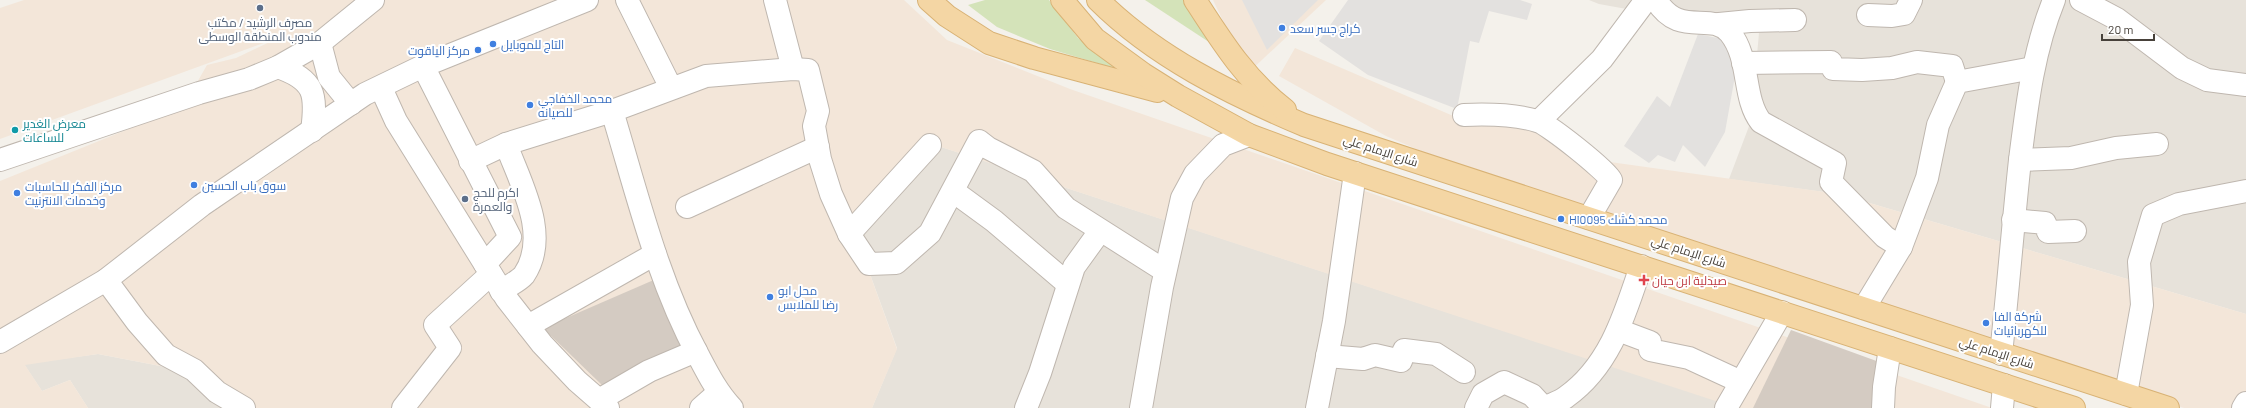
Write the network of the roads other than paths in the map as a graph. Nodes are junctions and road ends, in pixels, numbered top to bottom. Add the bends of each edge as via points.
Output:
1 (374, 0) edge
2 (587, 0) edge
3 (627, 0) edge
4 (775, 0) edge
5 (929, 0) edge
6 (1062, 0) edge
7 (1098, 0) edge
8 (1196, 0) edge
9 (1646, 0) edge
10 (1656, 0) edge
11 (1911, 0) edge
12 (2054, 0) edge
13 (2082, 0) edge
14 (353, 7) edge
15 (2117, 10) edge
16 (1868, 15) dead end
17 (1795, 20) dead end
18 (1719, 24) junction
19 (320, 43) junction
20 (1743, 63) junction
21 (423, 66) junction
22 (278, 67) junction
23 (2033, 68) junction
24 (800, 70) junction
25 (1957, 82) junction
26 (2246, 85) edge
27 (381, 88) junction
28 (671, 88) junction
29 (1178, 96) junction
30 (351, 104) junction
31 (612, 111) junction
32 (1464, 115) dead end
33 (1539, 121) junction
34 (1310, 127) junction
35 (312, 131) junction
36 (1248, 135) junction
37 (506, 144) junction
38 (2157, 144) dead end
39 (930, 145) dead end
40 (818, 147) junction
41 (1306, 156) junction
42 (0, 160) edge
43 (2020, 160) junction
44 (470, 161) junction
45 (1355, 173) junction
46 (953, 191) junction
47 (2246, 191) edge
48 (687, 207) dead end
49 (1588, 218) junction
50 (2013, 220) junction
51 (1100, 231) junction
52 (2075, 231) dead end
53 (849, 234) junction
54 (1901, 247) junction
55 (656, 254) junction
56 (1641, 266) junction
57 (1165, 271) junction
58 (493, 276) junction
59 (106, 280) junction
60 (1068, 284) junction
61 (1864, 308) junction
62 (1782, 312) junction
63 (528, 326) junction
64 (1618, 330) junction
65 (0, 342) edge
66 (1890, 348) junction
67 (696, 351) junction
68 (2001, 354) junction
69 (1327, 356) junction
70 (1464, 372) dead end
71 (1741, 382) junction
72 (2004, 385) junction
73 (2126, 394) junction
74 (725, 400) edge
75 (2246, 403) edge
76 (604, 404) edge
77 (244, 408) edge
78 (403, 408) edge
79 (701, 408) edge
80 (1026, 408) edge
81 (1141, 408) edge
82 (1317, 408) edge
83 (1476, 408) edge
84 (1544, 408) edge
85 (1726, 408) edge
86 (1883, 408) edge
87 (2002, 408) edge
88 (2074, 408) edge
89 (2168, 408) edge
90 (2243, 408) edge

1 - 14 street
2 - 21 street
3 - 28 street
4 - 24 street
5 - 29 main road via 947,16 989,43 1034,58
6 - 29 main road via 1095,39
7 - 34 main road, شارع الإمام علي via 1113,15 1204,78 1246,101
8 - 34 main road via 1218,37 1248,77 1267,96
9 - 33 street via 1602,59
10 - 18 street via 1662,10 1677,20
11 - 16 street via 1904,14
12 - 23 street via 2042,28
13 - 15 street
14 - 19 street
15 - 26 street via 2182,68 2207,80
17 - 18 street
18 - 20 street via 1730,34
19 - 22 street
19 - 30 street via 329,77
20 - 25 street via 1830,62 1833,68 1862,70 1892,68 1917,62 1952,66
20 - 54 street via 1748,77 1753,112 1762,122 1834,163 1831,182 1885,236
21 - 27 street
21 - 44 street
22 - 35 street via 295,73 310,86 315,106
22 - 42 street
23 - 25 street
23 - 43 street
24 - 28 street via 706,76
24 - 40 street via 818,111 814,126
25 - 54 street via 1938,125 1927,178
27 - 30 street via 365,94
27 - 58 street via 396,121
28 - 31 street
29 - 36 main road
30 - 35 street
31 - 37 street
31 - 55 street
32 - 33 street via 1495,114
33 - 49 street via 1608,174 1611,180
34 - 41 main road
34 - 49 main road, شارع الإمام علي
35 - 59 street via 202,205
36 - 41 main road
36 - 57 street via 1223,145 1195,174 1182,198
37 - 44 street
37 - 58 street via 534,223 536,241 532,258 523,276
38 - 43 street via 2116,148 2071,158
39 - 53 street
40 - 48 street
40 - 53 street via 831,194
41 - 45 main road
43 - 50 street
44 - 58 street via 510,237
45 - 56 main road
45 - 69 street
46 - 51 street via 979,141 1033,171 1066,208
46 - 53 street via 930,233 896,263 869,264
46 - 60 street via 994,221
47 - 73 street via 2179,204 2153,215 2139,262 2142,306
49 - 61 main road, شارع الإمام علي
50 - 52 street via 2045,223 2048,232
50 - 68 street
51 - 57 street
51 - 60 street via 1074,267
54 - 61 street
55 - 63 street
55 - 67 street via 684,330
56 - 62 main road
56 - 64 street
57 - 81 street
58 - 63 street
58 - 78 street via 435,325 450,348
59 - 65 street
59 - 77 street via 137,322 166,354 194,370 217,392
60 - 80 street via 1040,373
61 - 68 main road, شارع الإمام علي
62 - 66 main road
62 - 71 street
63 - 76 street via 577,381
64 - 71 street via 1650,342 1650,350 1689,358
64 - 84 street via 1601,363 1566,398
66 - 72 main road
66 - 86 street
67 - 74 street
67 - 76 street via 649,371
68 - 73 main road, شارع الإمام علي
69 - 70 street via 1363,359 1375,355 1401,361 1404,350 1436,354
69 - 82 street
71 - 85 street
72 - 87 street
72 - 88 main road
73 - 89 main road, شارع الإمام علي
74 - 79 street
75 - 90 street
83 - 84 street via 1483,394 1504,382 1532,395

